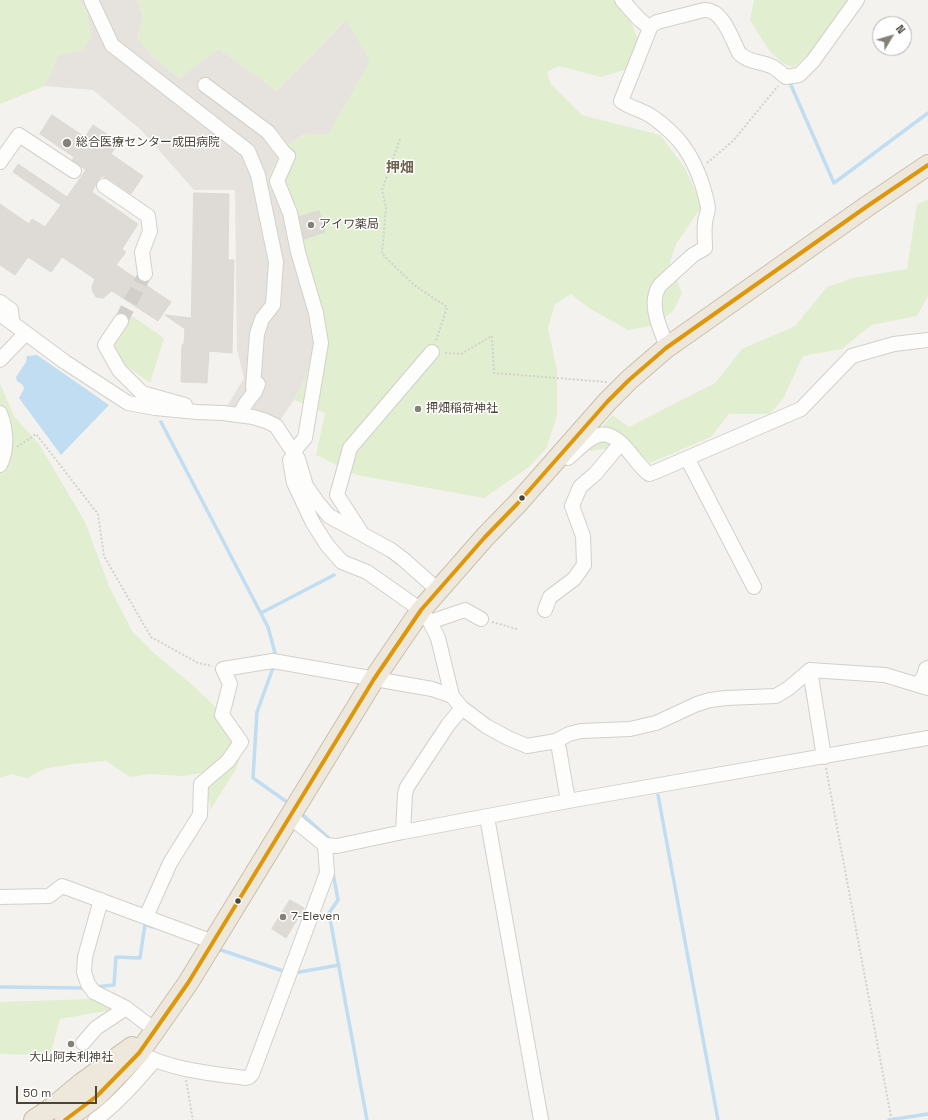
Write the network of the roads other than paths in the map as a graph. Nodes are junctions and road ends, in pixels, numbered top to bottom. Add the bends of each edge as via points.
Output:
1 (91, 0) edge
2 (622, 0) edge
3 (857, 0) edge
4 (706, 5) edge
5 (650, 28) junction
6 (205, 85) dead end
7 (0, 162) edge
8 (928, 165) edge
9 (74, 171) dead end
10 (104, 186) dead end
11 (145, 274) tunnel mouth
12 (0, 302) edge
13 (0, 314) edge
14 (121, 321) tunnel mouth
15 (12, 323) junction
16 (26, 333) junction
17 (928, 340) edge
18 (666, 348) junction
19 (432, 352) road end
20 (0, 360) edge
21 (197, 412) junction
22 (0, 413) edge
23 (241, 415) junction
24 (621, 443) junction
25 (290, 448) junction
26 (687, 458) junction
27 (2, 459) edge
28 (518, 503) junction
29 (362, 534) junction
30 (754, 587) dead end
31 (438, 590) junction
32 (545, 610) dead end
33 (425, 616) junction
34 (481, 619) road end
35 (928, 668) edge
36 (810, 670) junction
37 (374, 679) junction
38 (923, 686) edge
39 (452, 696) junction
40 (462, 708) junction
41 (928, 738) edge
42 (556, 741) junction
43 (824, 757) junction
44 (568, 801) junction
45 (290, 814) junction
46 (487, 817) junction
47 (402, 832) junction
48 (325, 845) junction
49 (0, 897) edge
50 (101, 900) junction
51 (146, 917) junction
52 (213, 942) junction
53 (126, 1008) junction
54 (155, 1030) junction
55 (80, 1047) road end
56 (146, 1057) junction
57 (34, 1120) edge
58 (65, 1120) edge
59 (95, 1120) edge
60 (541, 1120) edge

1 - 23 street via 112,45 248,151 258,175 276,262 273,305 262,319 257,334 253,387 255,392 242,409
2 - 5 street
3 - 4 street via 813,61 799,75 786,78 774,68 742,57 722,21
4 - 5 street via 657,22
5 - 18 street via 621,101 651,115 683,144 697,172 708,208 705,248 693,255 656,290 656,314
6 - 25 street via 268,132 288,156 277,181 290,213 298,252 316,313 321,343 305,438
7 - 9 street via 19,135
8 - 18 highway
10 - 11 street via 148,216 150,231 142,252
12 - 15 street via 11,310
13 - 15 street
14 - 21 street via 105,346 119,370 142,393 186,405
15 - 16 street
16 - 20 street
16 - 21 street via 128,403
17 - 26 street via 894,344 852,356 801,409
18 - 28 highway via 607,402
19 - 29 street via 350,448 336,495
21 - 23 street
22 - 27 street via 6,438
23 - 25 street via 276,426
24 - 26 street via 649,474
24 - 28 street via 612,436 598,434 590,438
24 - 32 street via 596,473 580,487 572,506 583,536 584,565 574,579 550,597
25 - 29 street via 298,460 306,486 318,503 329,516
25 - 33 street via 294,484 327,545 342,562 367,572
26 - 30 street
28 - 31 highway
29 - 31 street via 391,550
31 - 33 highway
33 - 34 street via 465,610
33 - 37 highway
33 - 39 street via 438,638
35 - 38 street
36 - 38 street via 884,675
36 - 42 street via 776,696 710,700 656,723 630,729 575,732
36 - 43 street
37 - 39 street via 432,689
37 - 45 highway
37 - 51 street via 273,661 223,669 230,684 222,715 240,742 228,761 201,784 200,816 170,863
39 - 40 street
40 - 42 street via 486,726 528,746
40 - 47 street via 406,786
41 - 43 street
42 - 44 street
43 - 44 street
44 - 46 street
45 - 48 street
45 - 52 highway
46 - 47 street
46 - 60 street
47 - 48 street via 337,846
48 - 56 street via 327,873 252,1074 245,1078 184,1069
49 - 50 street via 49,896 62,886
50 - 51 street
50 - 53 street via 84,972 91,988
51 - 52 street
52 - 54 highway
53 - 54 street
53 - 55 street via 96,1028
54 - 56 highway
54 - 57 highway
56 - 58 highway
56 - 59 street via 130,1088

